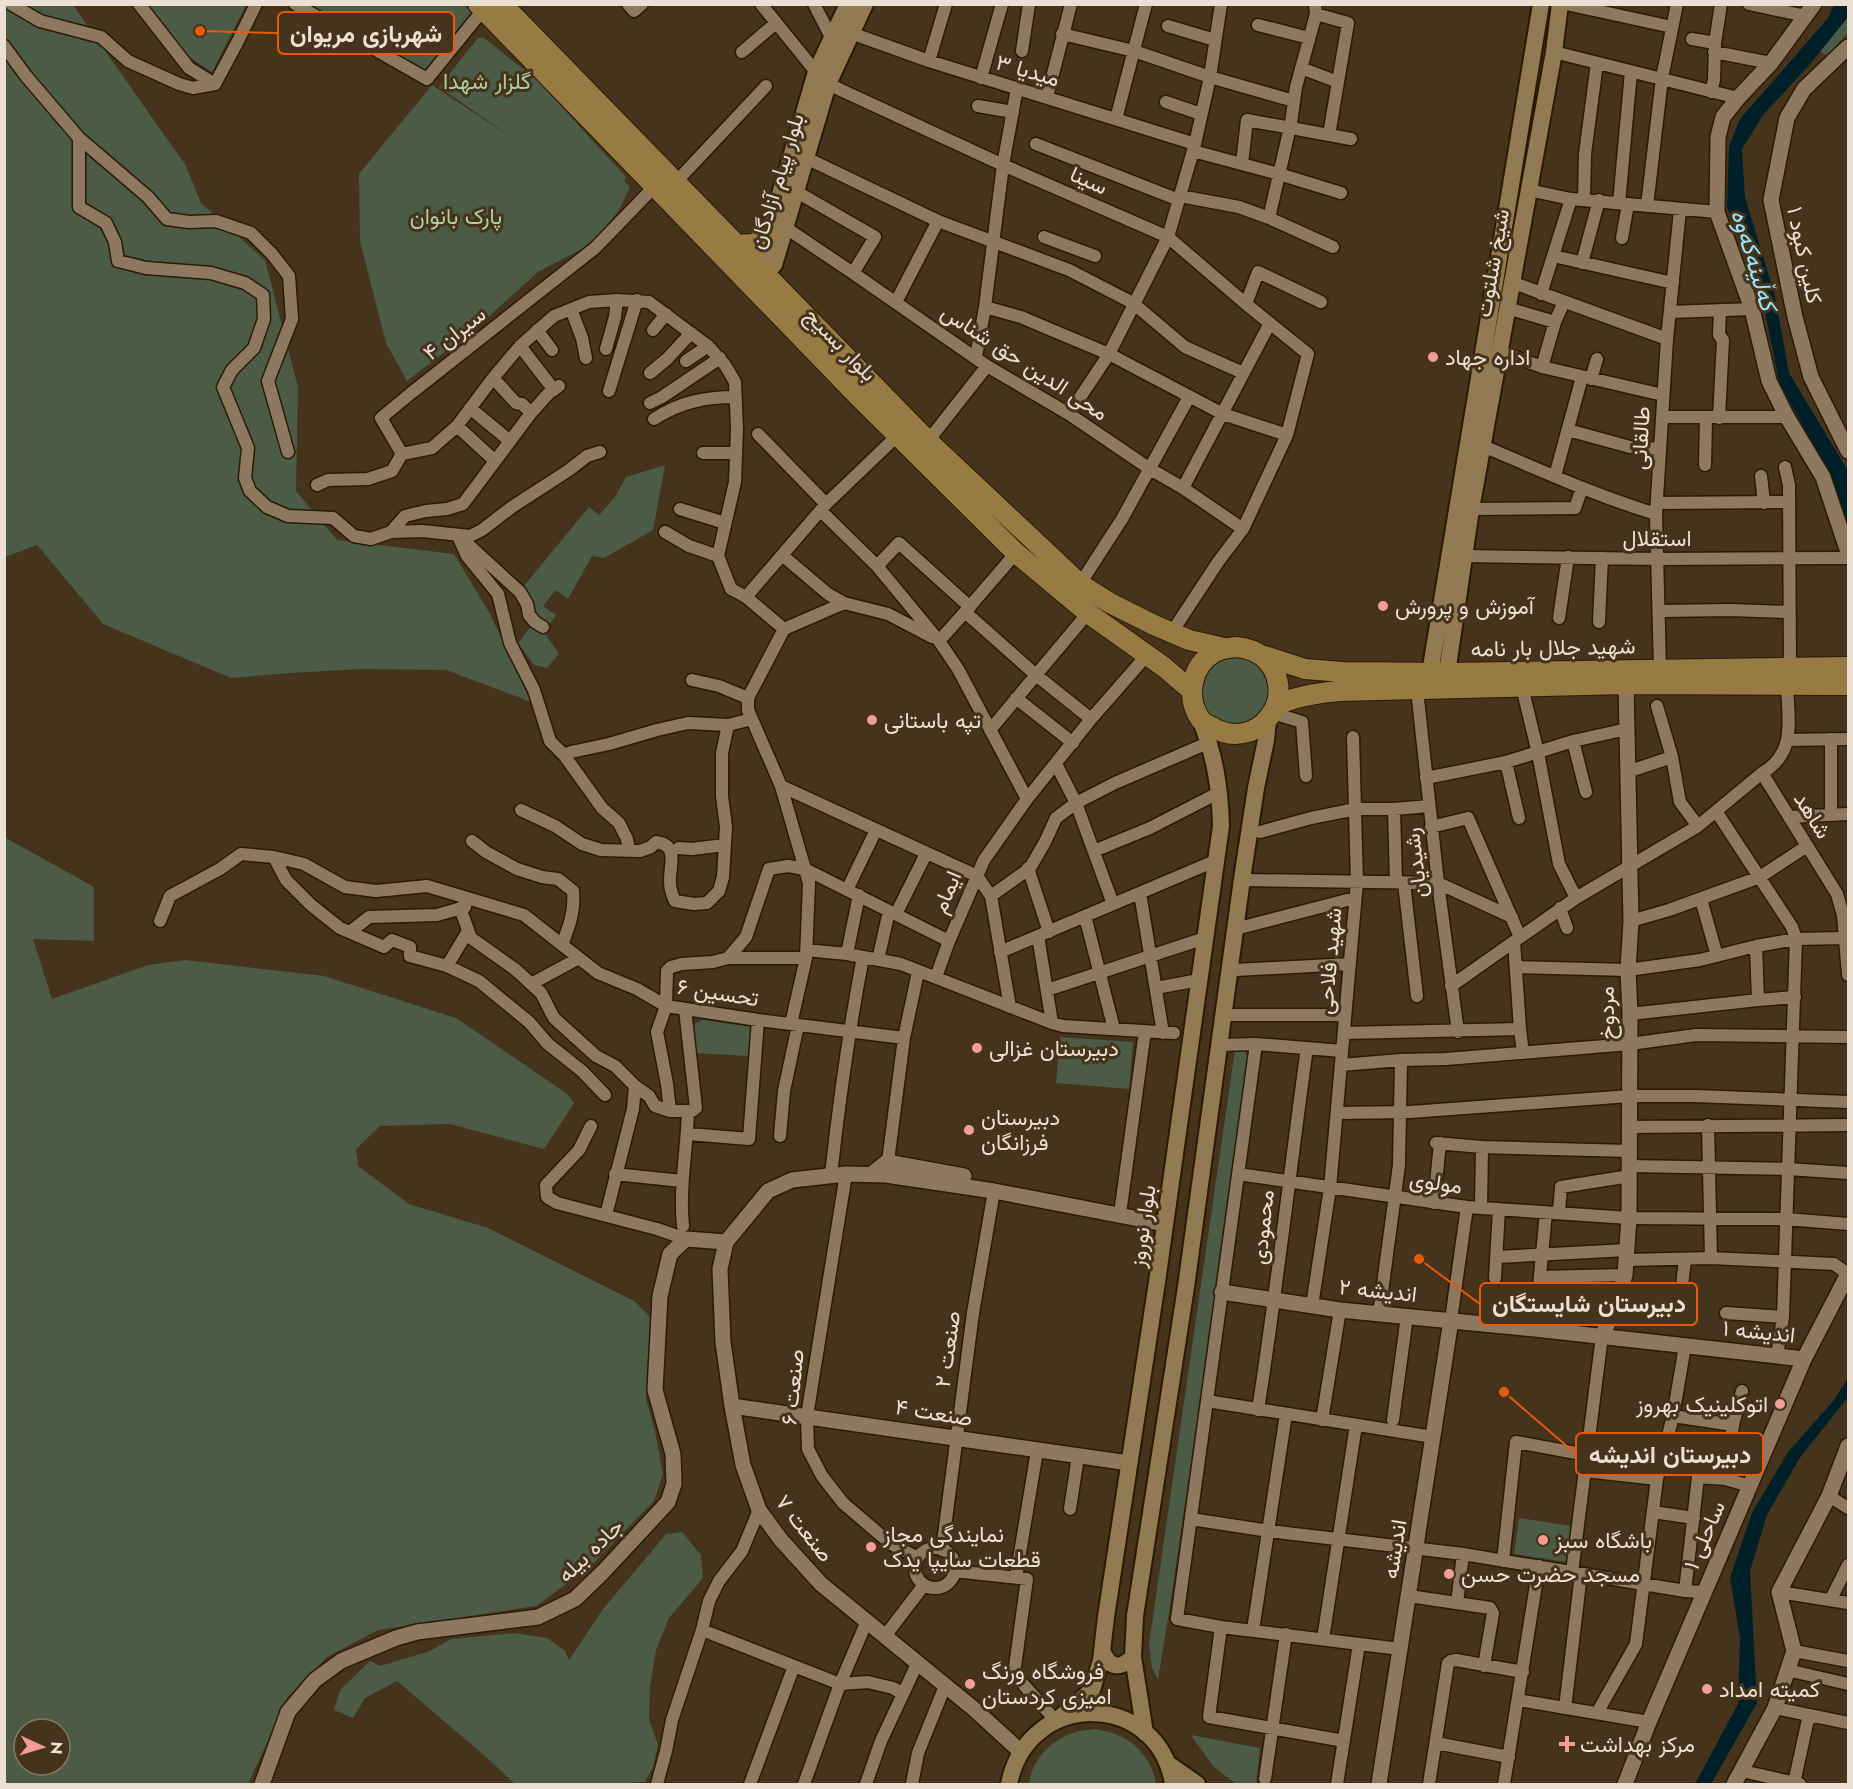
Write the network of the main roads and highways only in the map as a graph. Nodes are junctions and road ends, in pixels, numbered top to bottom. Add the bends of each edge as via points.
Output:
1 (848, 4) edge
2 (865, 4) edge
3 (1541, 4) edge
4 (1560, 4) edge
5 (488, 6) edge
6 (822, 78) junction
7 (767, 237) junction
8 (737, 245) junction
9 (756, 277) junction
10 (1110, 603) junction
11 (1094, 617) junction
12 (1224, 648) junction
13 (1261, 655) junction
14 (1848, 667) edge
15 (1311, 669) junction
16 (1439, 673) junction
17 (1788, 676) junction
18 (1848, 686) edge
19 (1192, 691) junction
20 (1312, 694) junction
21 (1272, 712) junction
22 (1201, 721) junction
23 (1102, 1651) junction
24 (1133, 1657) junction
25 (1056, 1721) junction
26 (1145, 1733) junction
27 (1167, 1763) junction
28 (1009, 1785) edge
29 (1173, 1785) edge
30 (1197, 1785) edge

1 - 6 main road, بلوار پیام آزادگان via 832,39
2 - 6 main road, بلوار پیام آزادگان
3 - 16 main road, شیخ شلتوت
4 - 16 main road, شیخ شلتوت via 1464,556
5 - 8 main road, بلوار بسیج
5 - 9 main road, بلوار بسیج via 654,187
6 - 7 main road, بلوار پیام آزادگان
6 - 9 main road, بلوار پیام آزادگان via 806,158 774,265
7 - 8 main road via 753,244
7 - 9 main road, بلوار پیام آزادگان
8 - 9 main road, بلوار بسیج
9 - 10 main road, بلوار بسیج via 1080,584
9 - 11 main road, بلوار بسیج via 897,436 1016,553
10 - 11 main road
10 - 12 main road, بلوار بسیج via 1189,640
11 - 19 main road, بلوار بسیج
12 - 13 main road via 1250,649
12 - 19 main road via 1197,669
13 - 15 main road, شهید جلال بار نامه
13 - 21 main road via 1278,683 1279,694
14 - 17 main road, شهید جلال بار نامه
15 - 16 main road, شهید جلال بار نامه
15 - 20 main road via 1304,685
16 - 17 main road, شهید جلال بار نامه via 1660,669
17 - 18 main road, شهید جلال بار نامه
17 - 20 main road, شهید جلال بار نامه
19 - 22 main road
20 - 21 main road, شهید جلال بار نامه via 1290,699
21 - 22 main road via 1257,729 1243,734 1215,730
21 - 24 main road via 1256,788 1135,1616
22 - 23 main road, بلوار نوروز via 1217,770 1221,826
23 - 24 main road via 1106,1660 1116,1665
23 - 25 main road, بلوار نوروز via 1092,1690
24 - 26 main road
25 - 26 main road via 1071,1715 1102,1714 1125,1720
25 - 28 main road, بلوار نوروز via 1036,1734 1021,1752
26 - 27 main road
27 - 29 main road
27 - 30 main road

